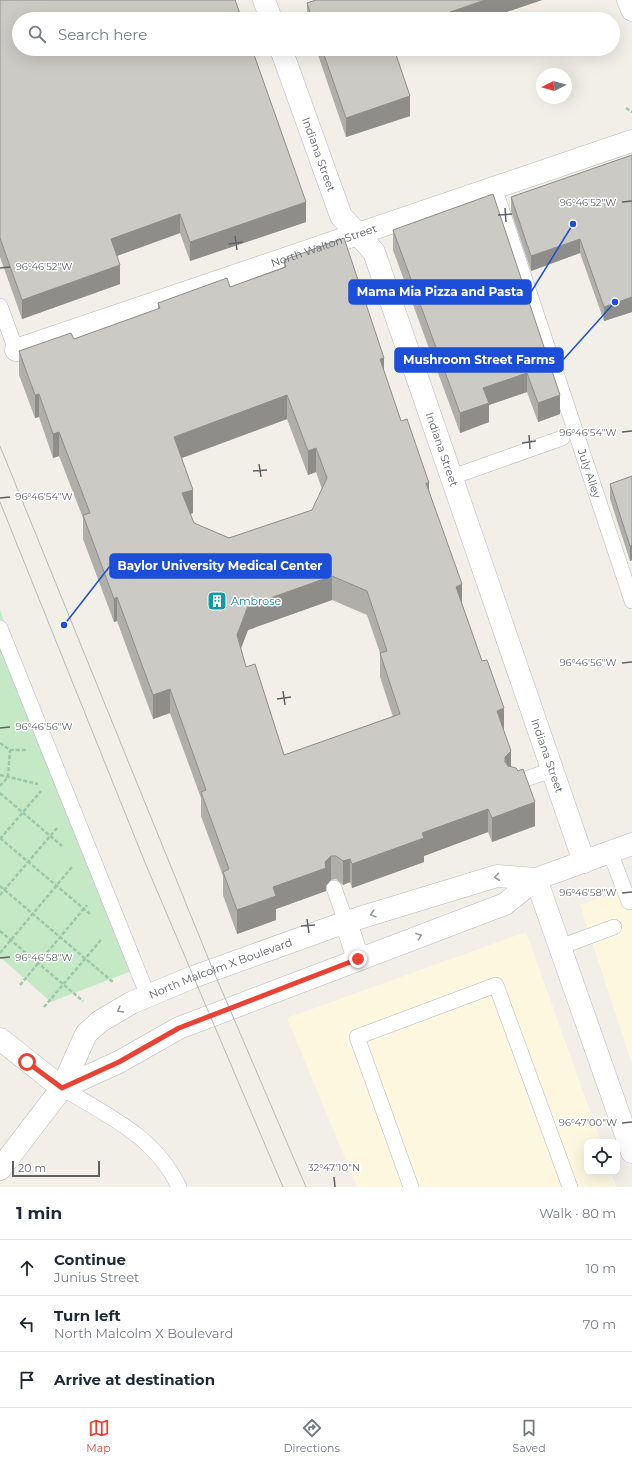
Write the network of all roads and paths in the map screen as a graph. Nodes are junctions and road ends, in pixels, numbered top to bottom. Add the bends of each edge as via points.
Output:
1 (264, 0) edge
2 (628, 0) edge
3 (632, 10) edge
4 (268, 12) edge
5 (284, 56) edge
6 (626, 108) dead end
7 (632, 112) edge
8 (632, 140) edge
9 (494, 187) junction
10 (356, 234) junction
11 (0, 306) edge
12 (16, 350) joint
13 (562, 438) dead end
14 (452, 477) junction
15 (632, 601) edge
16 (0, 628) edge
17 (10, 750) dead end
18 (552, 770) junction
19 (0, 775) edge
20 (8, 777) junction
21 (514, 783) edge
22 (0, 786) edge
23 (0, 793) edge
24 (72, 809) junction
25 (23, 812) junction
26 (50, 836) junction
27 (0, 839) edge
28 (632, 844) edge
29 (610, 852) junction
30 (83, 854) junction
31 (28, 862) junction
32 (584, 862) junction
33 (536, 879) junction
34 (0, 886) edge
35 (56, 886) junction
36 (103, 886) junction
37 (334, 888) dead end
38 (4, 890) junction
39 (0, 895) edge
40 (628, 902) dead end
41 (84, 909) junction
42 (33, 914) junction
43 (346, 922) junction
44 (113, 926) junction
45 (614, 927) dead end
46 (0, 931) edge
47 (60, 937) junction
48 (11, 940) junction
49 (560, 947) junction
50 (0, 953) edge
51 (85, 958) junction
52 (358, 959) junction
53 (38, 964) junction
54 (63, 985) junction
55 (20, 986) dead end
56 (118, 986) dead end
57 (148, 996) junction
58 (88, 1005) dead end
59 (44, 1007) dead end
60 (0, 1039) edge
61 (62, 1088) junction
62 (627, 1123) edge
63 (632, 1152) edge
64 (1, 1167) edge
65 (179, 1187) edge
66 (412, 1187) edge
67 (570, 1187) edge

1 - 4 street
2 - 3 street
5 - 10 street, Indiana Street via 341,216
6 - 7 path
8 - 9 street, North Walton Street
9 - 10 street, North Walton Street
9 - 15 lane, July Alley
10 - 12 street, North Walton Street
10 - 14 street, Indiana Street via 374,252
11 - 12 lane
13 - 14 lane
14 - 18 street, Indiana Street
16 - 24 lane
17 - 20 path
18 - 21 lane
18 - 32 street, Indiana Street
19 - 20 path
20 - 22 path
20 - 25 path via 45,786
23 - 25 path
24 - 26 path
24 - 30 lane
25 - 26 path
25 - 27 path
26 - 30 path
26 - 31 path
27 - 31 path
28 - 29 street, North Malcolm X Boulevard
29 - 32 street, North Malcolm X Boulevard
29 - 40 lane
30 - 35 path
30 - 36 lane
31 - 35 path
31 - 38 path
32 - 33 street, North Malcolm X Boulevard
33 -> 43 street, North Malcolm X Boulevard via 497,876
33 - 49 street
52 -> 33 street, North Malcolm X Boulevard via 505,904
34 - 38 path
35 - 41 path
35 - 42 path
36 - 41 path
36 - 44 lane
37 - 43 lane
38 - 39 path
38 - 42 path
41 - 44 path
41 - 47 path
42 - 47 path
42 - 48 path
43 - 52 street
43 - 57 street, North Malcolm X Boulevard
44 - 51 path
44 - 57 lane
45 - 49 lane
46 - 48 path
47 - 51 path
47 - 53 path
48 - 50 path
48 - 53 path
49 - 62 street
51 - 54 path
51 - 56 path
52 - 61 street, North Malcolm X Boulevard via 179,1028 119,1062
53 - 54 path
53 - 55 path
54 - 58 path
54 - 59 path
57 -> 61 street, North Malcolm X Boulevard via 99,1022 86,1034
60 - 61 street
61 - 64 street, North Malcolm X Boulevard
61 - 65 lane via 147,1142 171,1170
62 - 63 street
66 - 67 lane via 357,1037 496,985

